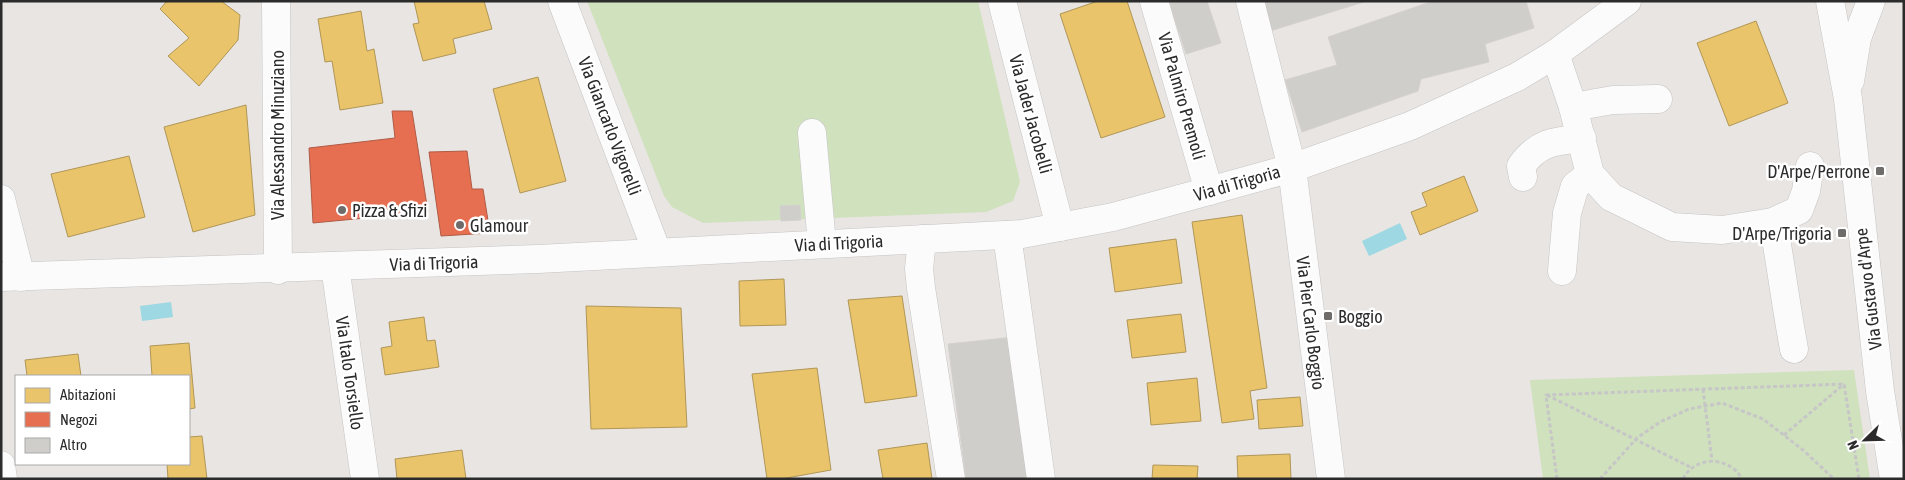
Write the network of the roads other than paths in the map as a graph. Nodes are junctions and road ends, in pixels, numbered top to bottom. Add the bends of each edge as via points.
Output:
1 (276, 1) edge
2 (562, 1) edge
3 (1002, 1) edge
4 (1154, 1) edge
5 (1250, 1) edge
6 (1627, 1) edge
7 (1830, 1) edge
8 (1871, 1) edge
9 (1555, 54) junction
10 (1658, 100) dead end
11 (1848, 100) junction
12 (1573, 107) junction
13 (812, 133) dead end
14 (1582, 138) junction
15 (1810, 166) dead end
16 (1292, 168) junction
17 (1590, 174) junction
18 (1523, 177) dead end
19 (1209, 191) junction
20 (1, 199) edge
21 (1773, 222) junction
22 (1060, 227) junction
23 (1006, 235) junction
24 (922, 239) junction
25 (822, 244) junction
26 (657, 252) junction
27 (335, 266) junction
28 (278, 270) junction
29 (1562, 272) dead end
30 (11, 277) edge
31 (1794, 349) dead end
32 (1895, 436) edge
33 (1, 465) edge
34 (3, 479) edge
35 (364, 479) edge
36 (951, 479) edge
37 (1040, 479) edge
38 (1331, 479) edge
39 (1894, 479) edge

1 - 28 street, Via Alessandro Minuziano
2 - 26 street, Via Giancarlo Vigorelli
3 - 22 street, Via Jader Jacobelli
4 - 19 street, Via Palmiro Premoli
5 - 16 street, Via Pier Carlo Boggio
6 - 9 street, Via di Trigoria
7 - 11 street, Via Gustavo d'Arpe
8 - 11 street, Via Gustavo d'Arpe via 1857,38
9 - 12 street
9 - 16 street, Via di Trigoria via 1517,77 1440,114
10 - 12 street via 1613,100
11 - 32 street, Via Gustavo d'Arpe via 1861,228
12 - 14 street
13 - 25 street
14 - 17 street
14 - 18 street via 1551,141 1529,154 1521,166
15 - 21 street via 1799,210
16 - 19 street, Via di Trigoria
16 - 38 street, Via Pier Carlo Boggio
17 - 21 street via 1611,197 1672,227 1722,230
17 - 29 street via 1575,186 1567,213
19 - 22 street, Via di Trigoria via 1113,217
20 - 30 street
21 - 31 street
22 - 23 street, Via di Trigoria
23 - 24 street, Via di Trigoria
23 - 37 street
24 - 25 street, Via di Trigoria
24 - 36 street via 920,288
25 - 26 street, Via di Trigoria
26 - 27 street, Via di Trigoria
27 - 28 street, Via di Trigoria
27 - 35 street, Via Italo Torsiello
28 - 30 street, Via di Trigoria
32 - 39 street, Via Gustavo d'Arpe
33 - 34 street

